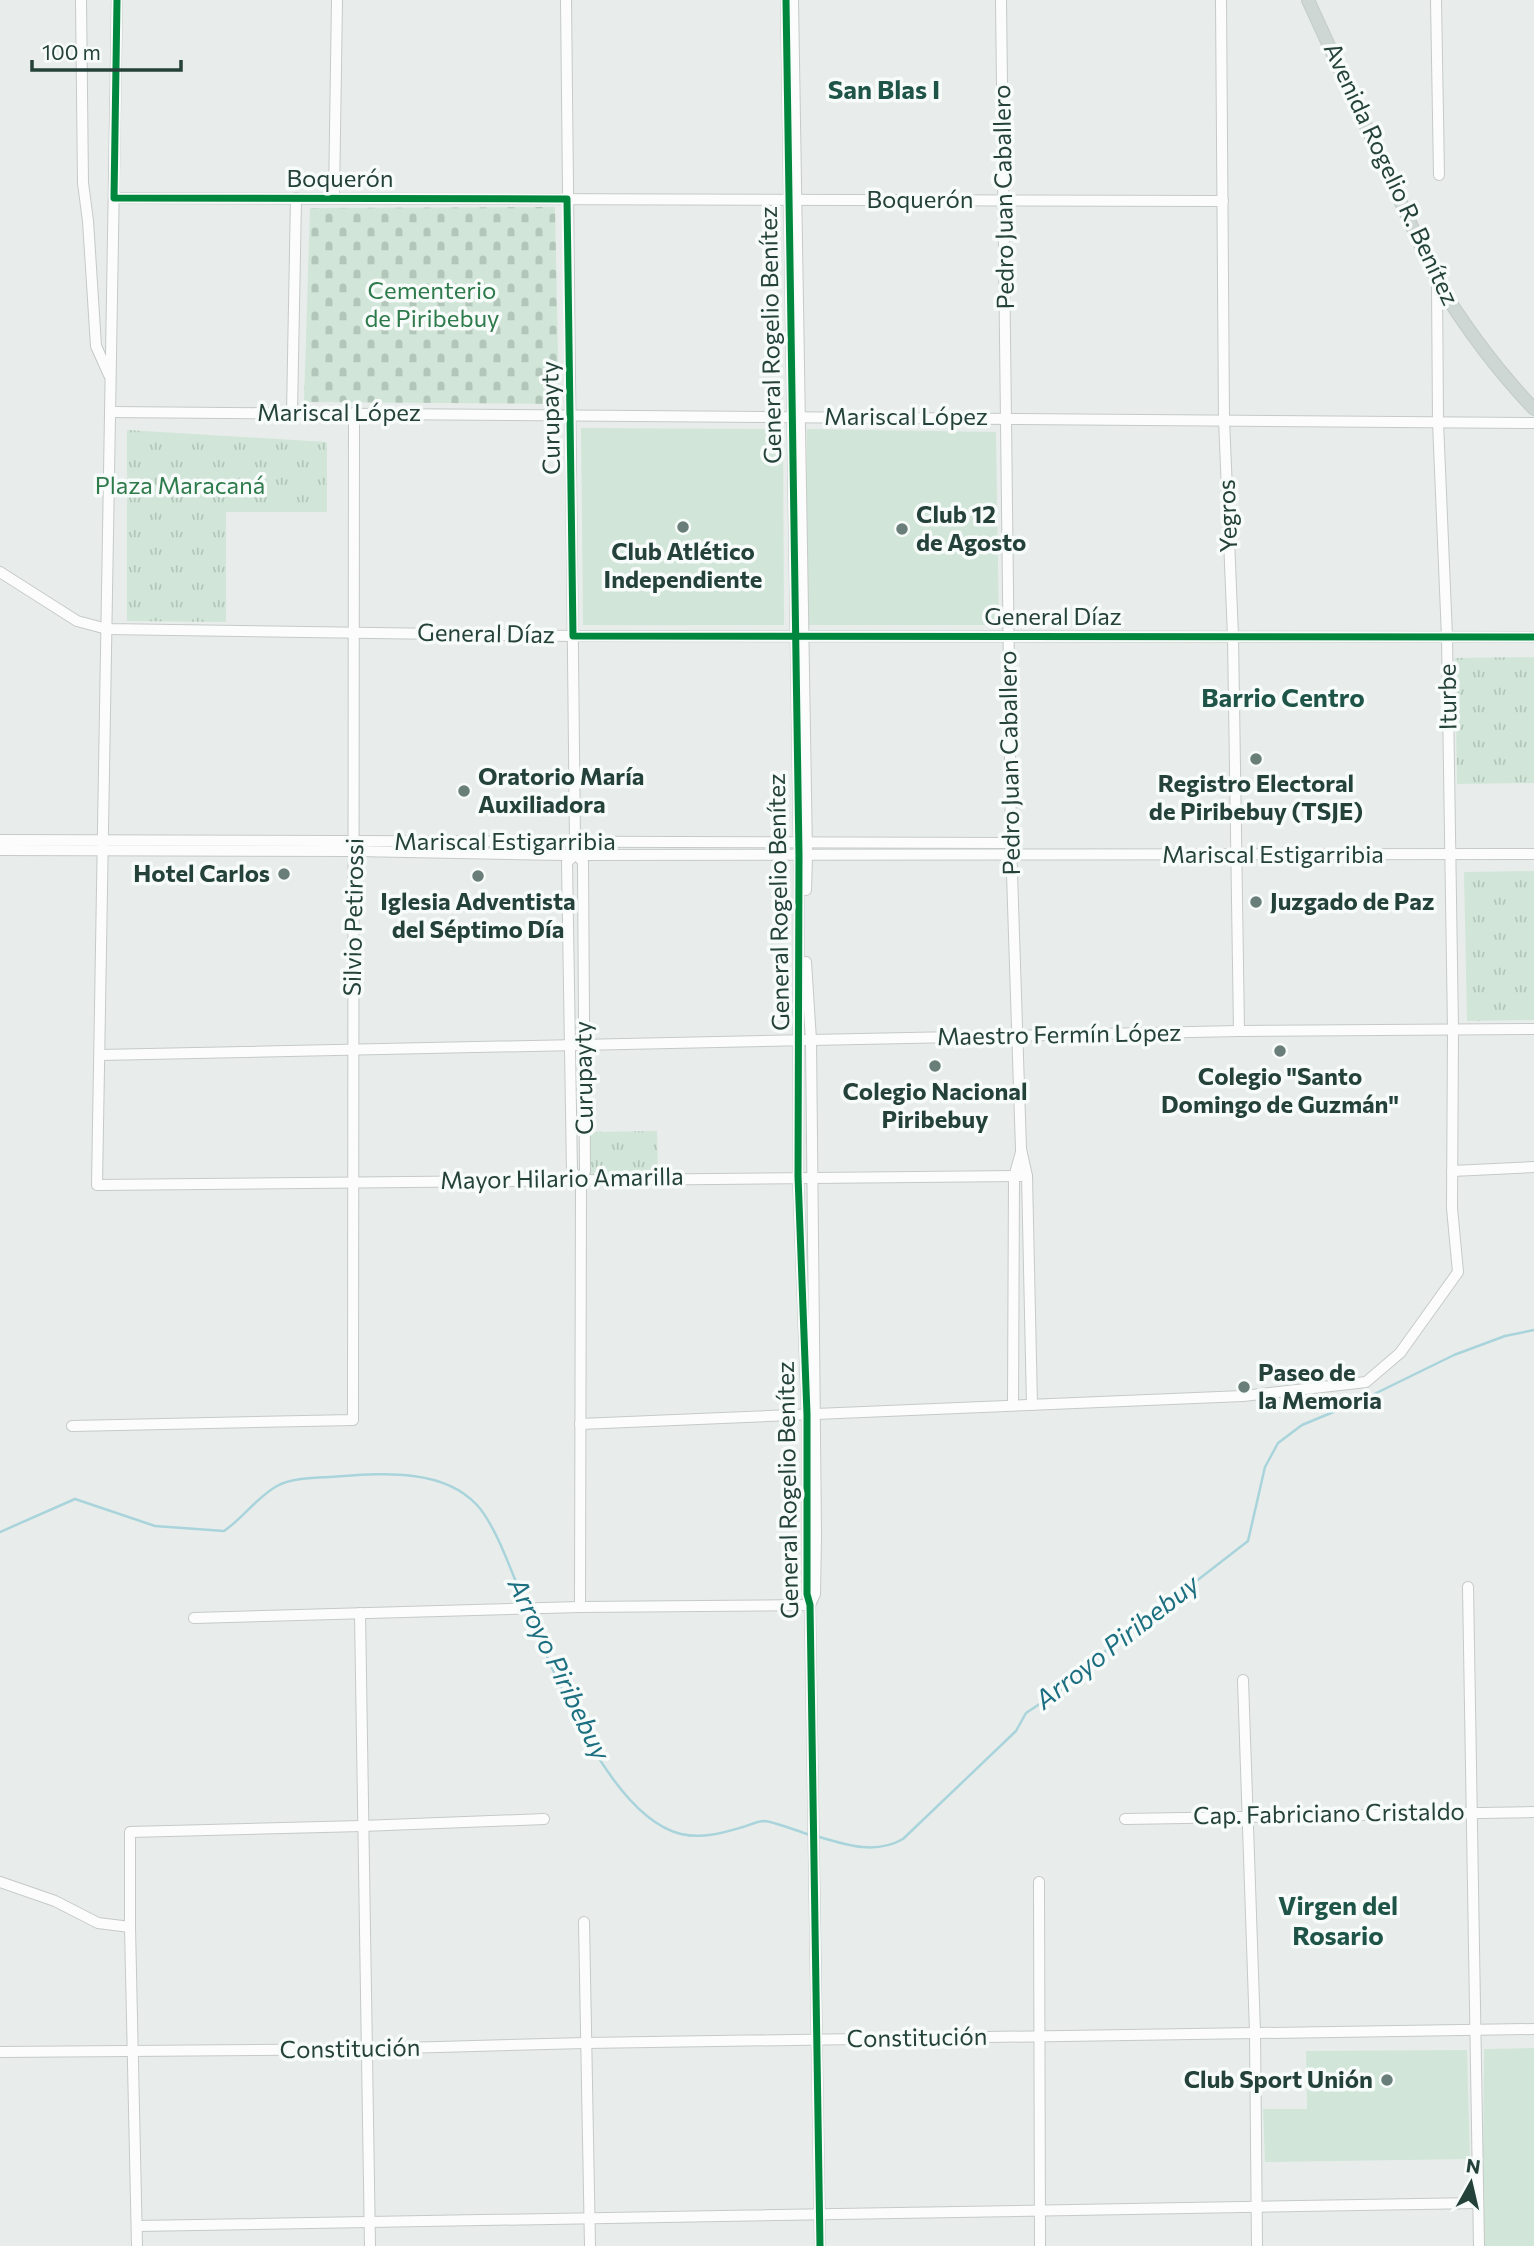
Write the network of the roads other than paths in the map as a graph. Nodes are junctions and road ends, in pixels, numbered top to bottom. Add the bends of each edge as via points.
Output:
1 (81, 0) edge
2 (117, 0) edge
3 (337, 0) edge
4 (566, 0) edge
5 (786, 0) edge
6 (793, 0) edge
7 (1001, 0) edge
8 (1221, 0) edge
9 (1308, 0) edge
10 (1436, 0) edge
11 (1439, 175) dead end
12 (114, 198) junction
13 (296, 198) junction
14 (334, 198) junction
15 (567, 199) junction
16 (792, 200) junction
17 (1004, 200) junction
18 (1223, 201) junction
19 (1437, 281) junction
20 (111, 378) junction
21 (1534, 409) edge
22 (110, 412) junction
23 (292, 413) junction
24 (354, 413) junction
25 (570, 415) junction
26 (796, 416) junction
27 (1006, 417) junction
28 (1224, 419) junction
29 (1438, 422) junction
30 (1534, 423) edge
31 (0, 572) edge
32 (107, 629) junction
33 (355, 631) junction
34 (573, 636) junction
35 (799, 636) junction
36 (1007, 636) junction
37 (1233, 636) junction
38 (1447, 637) junction
39 (1534, 637) edge
40 (0, 840) edge
41 (803, 843) junction
42 (104, 846) junction
43 (355, 846) junction
44 (575, 849) junction
45 (1011, 849) junction
46 (0, 850) edge
47 (1534, 854) edge
48 (803, 855) junction
49 (1235, 855) junction
50 (1450, 855) junction
51 (1534, 1029) edge
52 (1453, 1030) junction
53 (1239, 1031) junction
54 (1017, 1037) junction
55 (805, 1040) junction
56 (569, 1044) junction
57 (583, 1044) junction
58 (352, 1049) junction
59 (100, 1055) junction
60 (1021, 1149) junction
61 (1534, 1167) edge
62 (1452, 1171) junction
63 (798, 1176) junction
64 (811, 1176) junction
65 (1027, 1176) junction
66 (1014, 1177) junction
67 (580, 1179) junction
68 (351, 1182) junction
69 (1013, 1405) junction
70 (1031, 1405) junction
71 (811, 1414) junction
72 (580, 1424) junction
73 (72, 1426) dead end
74 (1468, 1587) dead end
75 (810, 1605) junction
76 (580, 1606) junction
77 (360, 1613) junction
78 (194, 1618) dead end
79 (1243, 1680) dead end
80 (1472, 1811) junction
81 (1534, 1812) edge
82 (1249, 1816) junction
83 (544, 1819) dead end
84 (1125, 1819) dead end
85 (362, 1826) junction
86 (0, 1882) edge
87 (1040, 1882) dead end
88 (584, 1922) dead end
89 (130, 1927) junction
90 (1475, 2029) junction
91 (1534, 2029) edge
92 (1255, 2032) junction
93 (1041, 2036) junction
94 (816, 2039) junction
95 (585, 2043) junction
96 (367, 2049) junction
97 (0, 2052) edge
98 (133, 2052) junction
99 (1478, 2203) junction
100 (1257, 2207) junction
101 (1040, 2211) junction
102 (819, 2214) junction
103 (590, 2218) junction
104 (370, 2222) junction
105 (137, 2226) junction
106 (137, 2246) edge
107 (370, 2246) edge
108 (590, 2246) edge
109 (820, 2246) edge
110 (1040, 2246) edge
111 (1257, 2246) edge
112 (1479, 2246) edge

1 - 20 street via 83,183 96,346
2 - 12 street
3 - 14 street
4 - 15 street, Curupayty
5 - 16 street, General Rogelio Benítez
6 - 16 street, General Rogelio Benítez
7 - 17 street, Pedro Juan Caballero
8 - 18 street, Yegros
9 - 19 main road, Avenida Rogelio R. Benítez
10 - 11 street
12 - 13 street, Boquerón
12 - 20 street
13 - 14 street, Boquerón
13 - 23 street
14 - 15 street, Boquerón
15 - 16 street, Boquerón
15 - 25 street, Curupayty
16 - 17 street, Boquerón
16 - 26 street, General Rogelio Benítez
17 - 18 street, Boquerón
17 - 27 street, Pedro Juan Caballero
18 - 28 street, Yegros
19 - 21 main road, Avenida Rogelio R. Benítez via 1463,323
19 - 29 street, Iturbe
20 - 22 street
22 - 23 street, Mariscal López
22 - 32 street
23 - 24 street, Mariscal López
24 - 25 street, Mariscal López
24 - 33 street, Silvio Petirossi
25 - 26 street, Mariscal López
25 - 34 street, Curupayty
26 - 27 street, Mariscal López
26 - 35 street, General Rogelio Benítez
27 - 28 street, Mariscal López
27 - 36 street, Pedro Juan Caballero
28 - 29 street, Mariscal López
28 - 37 street, Yegros
29 - 30 street, Mariscal López
29 - 38 street, Iturbe
31 - 32 street, General Díaz via 77,621
32 - 33 street, General Díaz
32 - 42 street
33 - 34 street, General Díaz
33 - 43 street, Silvio Petirossi
34 - 35 street, General Díaz
34 - 44 street, Curupayty
35 - 36 street, General Díaz
35 - 41 street, General Rogelio Benítez
36 - 37 street, General Díaz
36 - 45 street, Pedro Juan Caballero
37 - 38 street, General Díaz
37 - 49 street, Yegros
38 - 39 street, General Díaz
38 - 50 street, Iturbe
40 - 42 street
41 - 44 street, Mariscal Estigarribia
41 - 45 street, Mariscal Estigarribia
41 - 48 street, General Rogelio Benítez
42 - 43 street
42 - 46 street
42 - 59 street
43 - 44 street
43 - 58 street, Silvio Petirossi
44 - 48 street
44 - 56 street, Curupayty via 568,862
44 - 57 street, Curupayty via 583,862
45 - 48 street
45 - 49 street, Mariscal Estigarribia
45 - 54 street, Pedro Juan Caballero
47 - 50 street, Mariscal Estigarribia
48 - 55 street, General Rogelio Benítez
49 - 50 street, Mariscal Estigarribia
49 - 53 street, Yegros
50 - 52 street, Iturbe
51 - 52 street, Maestro Fermín López
52 - 53 street, Maestro Fermín López
52 - 62 street, Iturbe
53 - 54 street, Maestro Fermín López
54 - 55 street, Maestro Fermín López
54 - 60 street, Pedro Juan Caballero
55 - 57 street, Maestro Fermín López
55 - 63 street, General Rogelio Benítez
55 - 64 street, General Rogelio Benítez
56 - 57 street, Maestro Fermín López
56 - 58 street, Maestro Fermín López
56 - 67 street, Curupayty via 572,1172
57 - 67 street, Curupayty via 585,1171
58 - 59 street, Maestro Fermín López
58 - 68 street, Silvio Petirossi
59 - 68 street, Mayor Hilario Amarilla via 97,1185
60 - 65 street
60 - 66 street
61 - 62 street
62 - 70 street, Iturbe via 1458,1272 1400,1353 1366,1382 1243,1396
63 - 64 street, Mayor Hilario Amarilla
63 - 67 street, Mayor Hilario Amarilla
63 - 71 street, General Rogelio Benítez
64 - 66 street, Mayor Hilario Amarilla
64 - 71 street, General Rogelio Benítez
65 - 66 street, Mayor Hilario Amarilla
65 - 70 street
66 - 69 street
67 - 68 street, Mayor Hilario Amarilla
67 - 72 street
68 - 73 street, Silvio Petirossi via 353,1420
69 - 70 street, Iturbe
69 - 71 street, Iturbe
71 - 72 street, Iturbe
71 - 75 street, General Rogelio Benítez
72 - 76 street
74 - 80 street
75 - 76 street
75 - 94 street, General Rogelio Benítez
76 - 77 street
77 - 78 street
77 - 85 street
79 - 82 street
80 - 81 street, Cap. Fabriciano Cristaldo
80 - 82 street, Cap. Fabriciano Cristaldo
80 - 90 street
82 - 84 street, Cap. Fabriciano Cristaldo
82 - 92 street
83 - 85 street
85 - 89 street via 130,1832
85 - 96 street
86 - 89 street via 55,1901 98,1923
87 - 93 street
88 - 95 street
89 - 98 street
90 - 91 street, Constitución
90 - 92 street, Constitución
90 - 99 street
92 - 93 street, Constitución
92 - 100 street
93 - 94 street, Constitución
93 - 101 street
94 - 95 street, Constitución
94 - 102 street, General Rogelio Benítez
95 - 96 street, Constitución
95 - 103 street
96 - 98 street, Constitución
96 - 104 street
97 - 98 street, Constitución
98 - 105 street
99 - 100 street
99 - 112 street
100 - 101 street
100 - 111 street
101 - 102 street
101 - 110 street
102 - 103 street
102 - 109 street, General Rogelio Benítez
103 - 104 street
103 - 108 street
104 - 105 street
104 - 107 street
105 - 106 street

